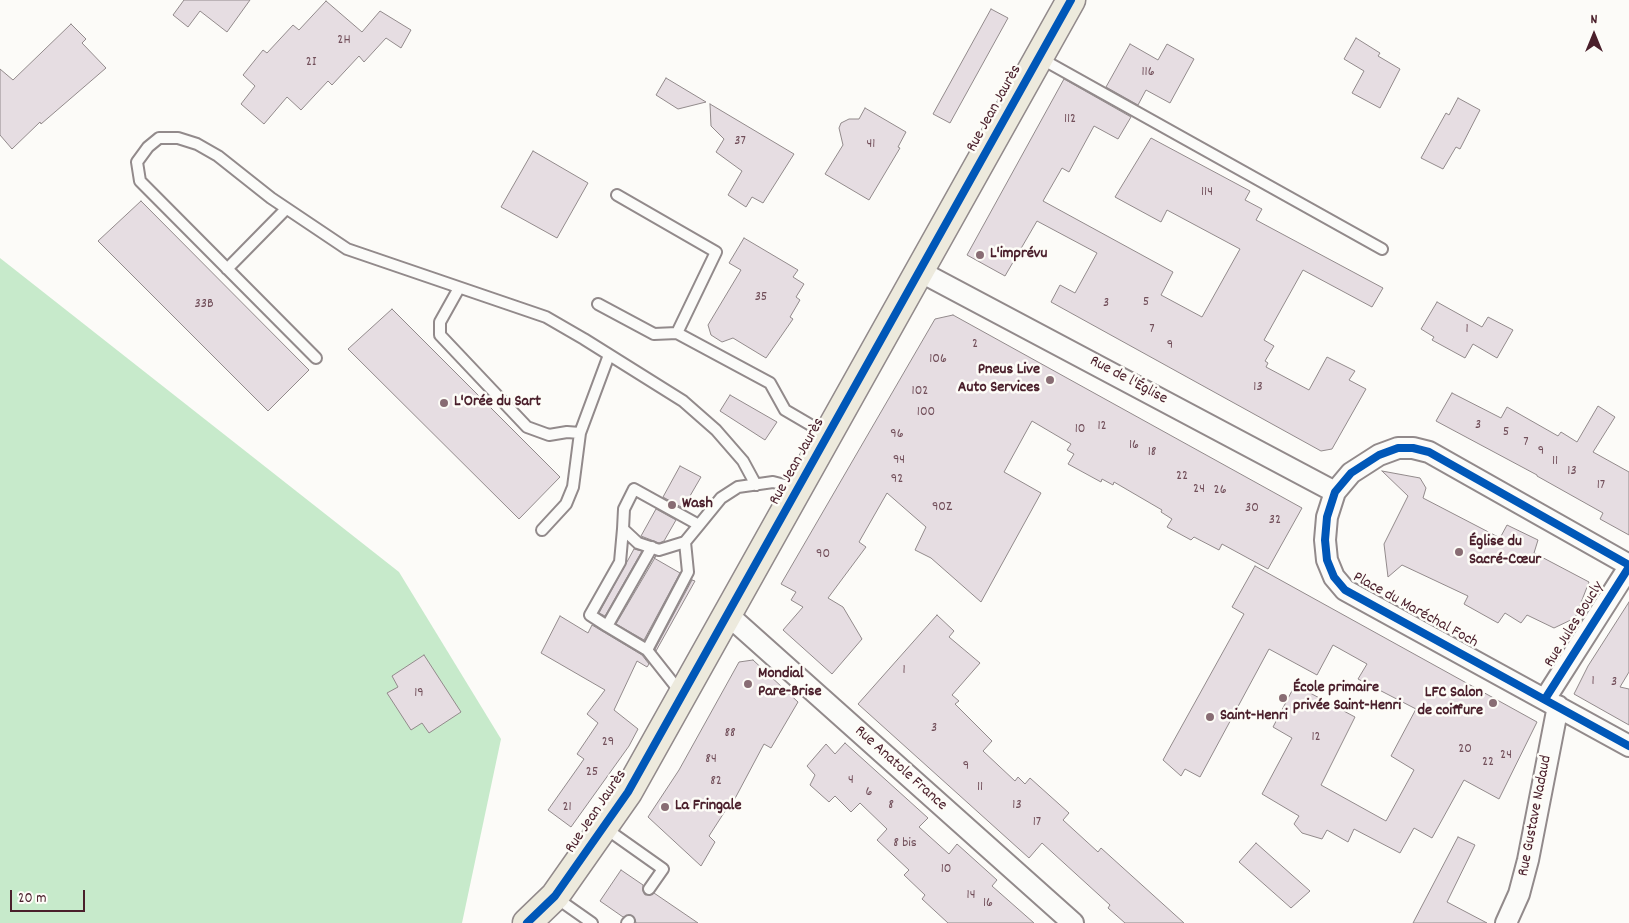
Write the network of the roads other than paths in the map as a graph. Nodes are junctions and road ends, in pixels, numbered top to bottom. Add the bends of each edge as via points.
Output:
1 (1071, 0) edge
2 (1039, 58) junction
3 (616, 195) dead end
4 (286, 209) junction
5 (1382, 249) dead end
6 (227, 269) junction
7 (921, 272) junction
8 (459, 288) junction
9 (598, 304) dead end
10 (677, 333) junction
11 (609, 354) junction
12 (316, 358) dead end
13 (580, 433) junction
14 (829, 436) junction
15 (756, 484) junction
16 (800, 489) junction
17 (1335, 492) junction
18 (699, 524) junction
19 (623, 529) junction
20 (542, 530) dead end
21 (685, 542) junction
22 (652, 547) junction
23 (1629, 566) edge
24 (728, 614) junction
25 (607, 626) junction
26 (647, 650) junction
27 (683, 695) junction
28 (1552, 702) junction
29 (1629, 746) edge
30 (605, 828) junction
31 (649, 889) dead end
32 (554, 896) junction
33 (527, 923) edge
34 (543, 923) edge
35 (592, 923) edge
36 (1073, 923) edge
37 (1506, 923) edge

1 - 2 main road, Rue Jean Jaurès
2 - 5 lane
2 - 7 main road, Rue Jean Jaurès
3 - 10 lane via 716,252
4 - 6 lane
4 - 6 lane via 218,156 197,144 178,138 159,138 148,147 137,162 140,181
4 - 8 lane via 348,249
6 - 12 lane
7 - 14 main road, Rue Jean Jaurès
7 - 17 street, Rue de l'Église
8 - 11 lane via 546,317
8 - 13 lane via 440,322 440,334 527,428 549,435
9 - 10 lane via 654,334
10 - 14 lane via 770,383 785,410
11 - 13 lane
11 - 15 lane via 683,401 716,430 743,461
13 - 20 lane via 573,487 566,504
14 - 16 main road, Rue Jean Jaurès
15 - 16 lane via 773,482
15 - 18 lane via 738,487 721,498
16 - 24 main road, Rue Jean Jaurès
17 - 23 street, Place du Maréchal Foch via 1351,473 1379,454 1398,448 1421,450
17 - 28 street, Place du Maréchal Foch via 1327,517 1326,550 1330,570 1340,585
18 - 19 lane via 634,489 624,509
18 - 21 lane
19 - 22 lane via 638,543
19 - 25 lane via 620,562 590,615
21 - 22 lane via 659,550
21 - 26 lane via 688,572
22 - 25 lane
23 - 28 street, Rue Jules Boucly
24 - 27 main road, Rue Jean Jaurès
24 - 36 street, Rue Anatole France
25 - 26 lane
26 - 27 lane
27 - 30 main road, Rue Jean Jaurès
28 - 29 street, Place du Maréchal Foch
28 - 37 street, Rue Gustave Nadaud via 1553,725 1528,860 1519,894
30 - 31 lane via 663,869
30 - 32 main road, Rue Jean Jaurès
32 - 33 main road, Rue Jean Jaurès
32 - 34 main road, Rue Jean Jaurès
32 - 35 lane

